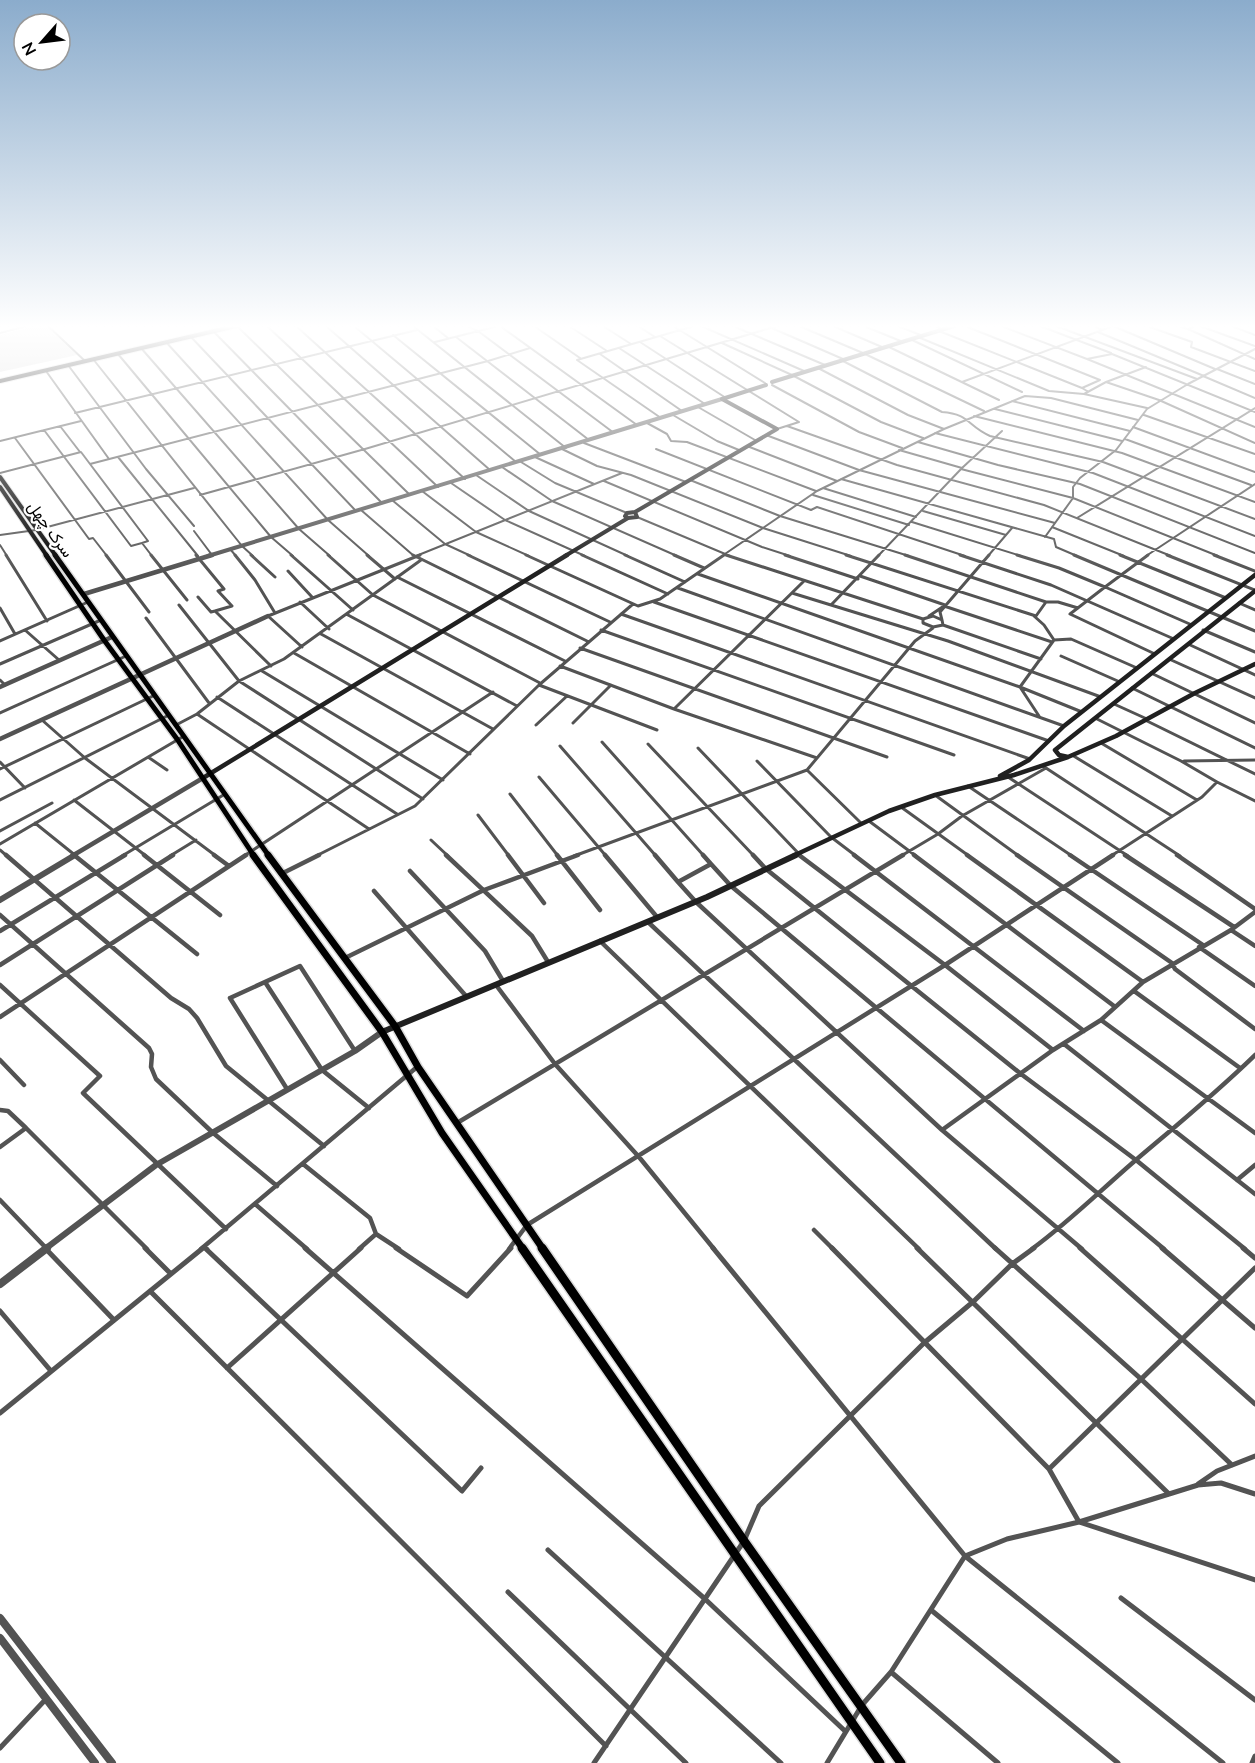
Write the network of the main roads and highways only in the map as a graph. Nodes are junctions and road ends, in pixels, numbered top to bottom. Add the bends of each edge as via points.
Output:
1 (742, 408) edge
2 (0, 477) edge
3 (0, 487) edge
4 (33, 530) junction
5 (1255, 573) edge
6 (1255, 591) edge
7 (1255, 664) edge
8 (180, 738) junction
9 (1070, 756) junction
10 (210, 774) junction
11 (203, 778) junction
12 (994, 780) junction
13 (395, 1026) junction
14 (382, 1032) junction
15 (880, 1763) edge
16 (902, 1763) edge

1 - 10 main road via 777,429 636,515 627,515
2 - 4 main road, سرک چهل
3 - 4 main road
4 - 8 main road via 104,640
4 - 8 main road, سرک چهل via 170,715
5 - 12 main road via 1064,726 1030,759
6 - 9 main road via 1055,750
7 - 9 main road
8 - 10 main road
8 - 11 main road
9 - 12 main road
10 - 11 main road
10 - 13 main road
11 - 14 main road via 251,852
12 - 13 main road via 900,806 696,902
13 - 14 main road
13 - 16 main road via 418,1067 744,1541
14 - 15 main road via 442,1133 848,1727

